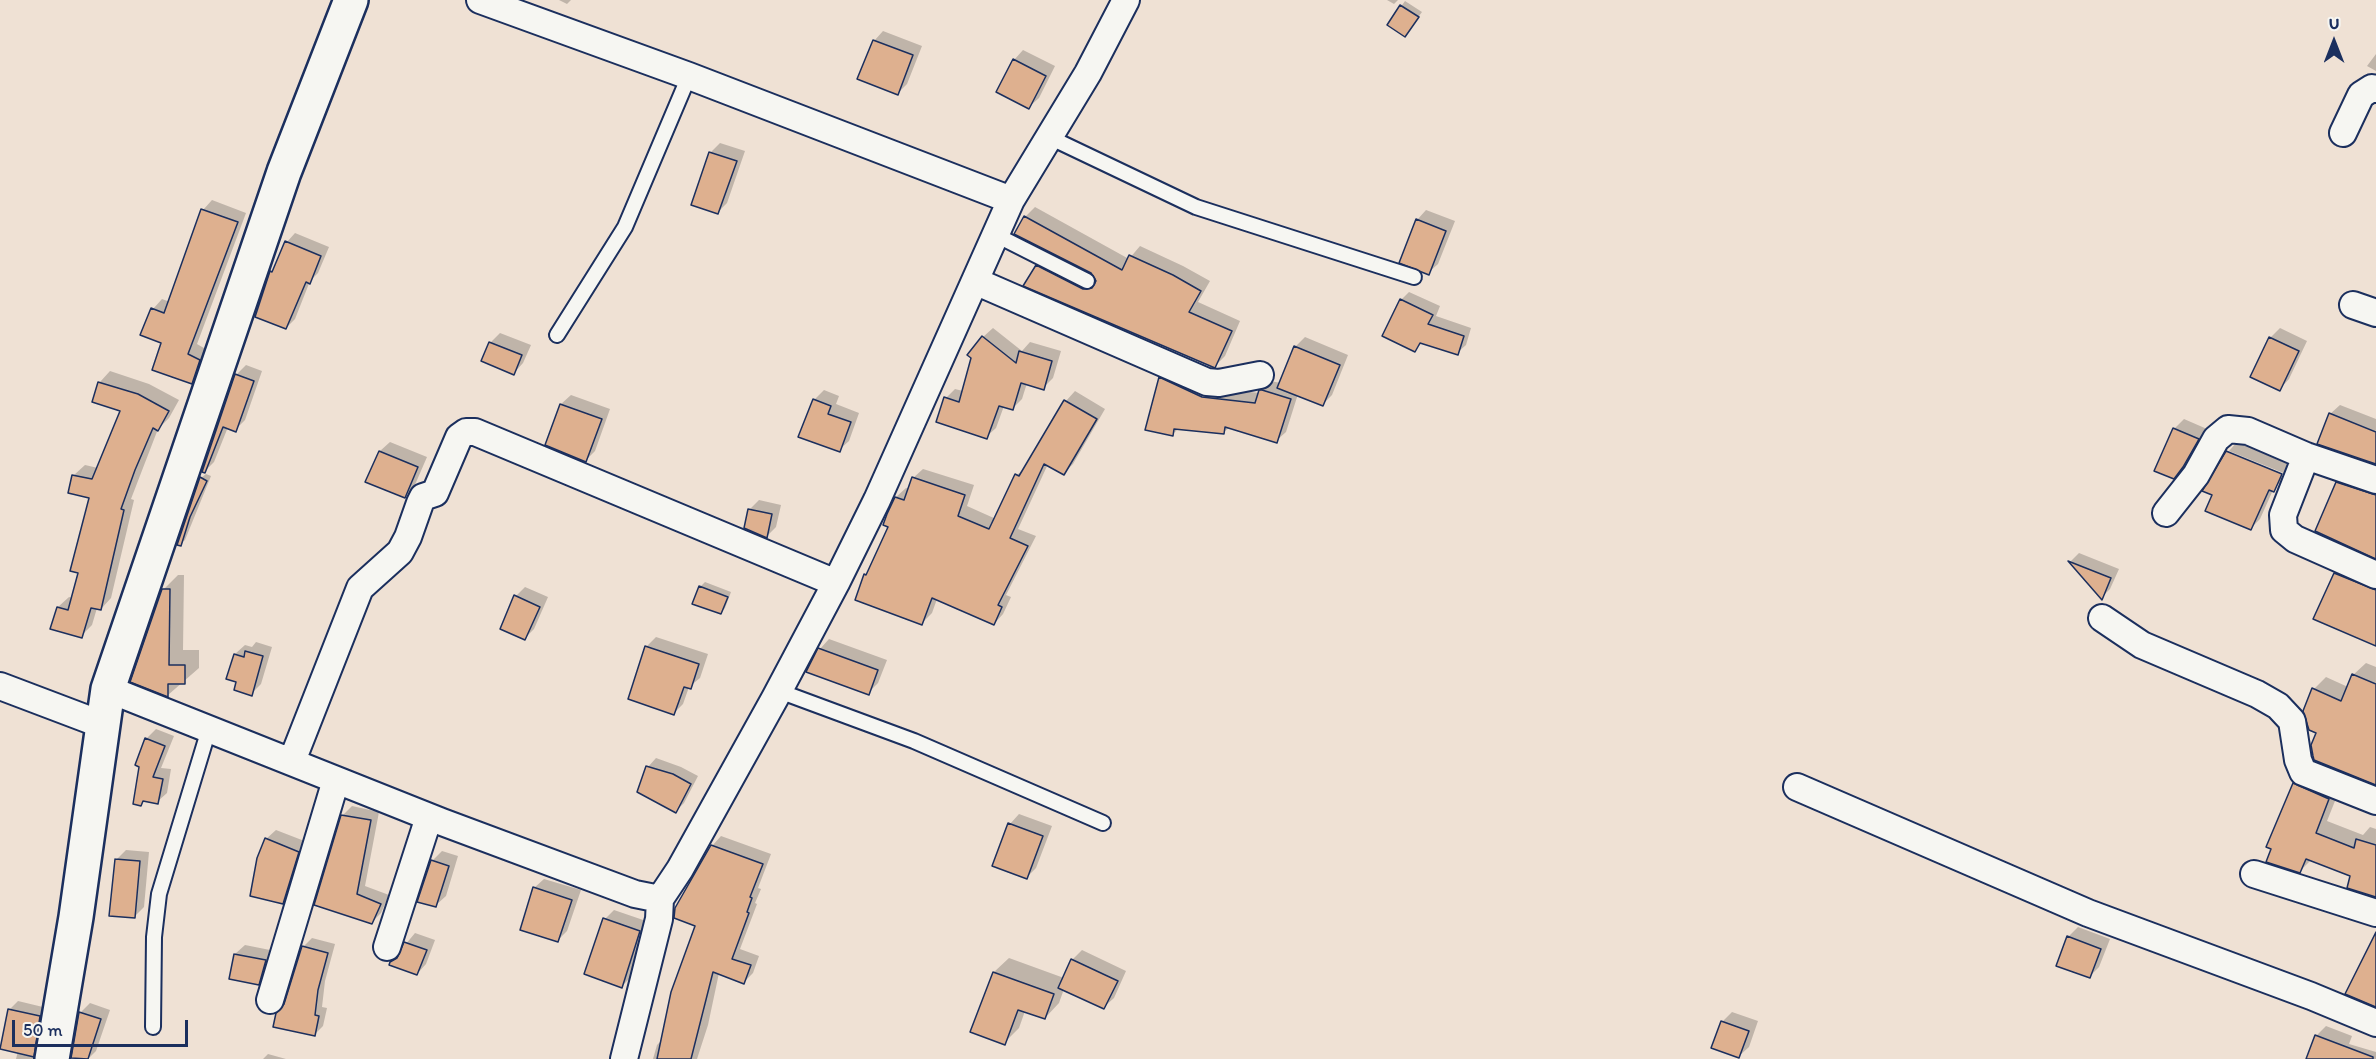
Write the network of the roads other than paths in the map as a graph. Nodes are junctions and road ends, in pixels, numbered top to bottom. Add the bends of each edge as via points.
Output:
1 (351, 0) edge
2 (480, 0) edge
3 (1126, 0) edge
4 (689, 76) junction
5 (2376, 89) edge
6 (2343, 134) dead end
7 (1049, 137) junction
8 (1011, 200) junction
9 (996, 235) junction
10 (1414, 278) dead end
11 (975, 280) junction
12 (1087, 280) dead end
13 (557, 335) dead end
14 (1260, 375) dead end
15 (2306, 456) junction
16 (2376, 480) edge
17 (2166, 513) dead end
18 (2376, 575) edge
19 (836, 583) junction
20 (2102, 618) dead end
21 (0, 686) edge
22 (108, 689) junction
23 (779, 691) junction
24 (103, 725) junction
25 (209, 729) junction
26 (292, 761) junction
27 (336, 780) junction
28 (1797, 787) dead end
29 (2376, 801) edge
30 (429, 817) junction
31 (1103, 822) dead end
32 (2254, 874) dead end
33 (660, 899) junction
34 (2376, 913) edge
35 (387, 947) dead end
36 (270, 1000) dead end
37 (2376, 1023) edge
38 (153, 1027) dead end
39 (51, 1059) edge
40 (624, 1059) edge

1 - 22 street via 284,172
2 - 4 street
3 - 7 street
4 - 8 street
4 - 13 lane via 625,227
5 - 6 street via 2361,95
7 - 8 street
7 - 10 lane via 1196,207
8 - 9 street
9 - 11 street
9 - 12 lane
11 - 14 street via 1207,381 1219,383
11 - 19 street
15 - 16 street
15 - 17 street via 2248,431 2228,429 2216,439 2196,475
15 - 18 street via 2283,515 2284,530 2295,539
19 - 23 street
19 - 26 street via 476,432 466,432 459,437 435,493 423,497 400,552 360,588
20 - 29 street via 2142,645 2278,706 2292,721 2303,772
21 - 24 street
22 - 24 street
22 - 25 street
23 - 31 lane via 914,741
23 - 33 street
24 - 39 street
25 - 26 street
25 - 38 lane via 159,894 154,937
26 - 27 street
27 - 30 street
27 - 36 street
28 - 37 street via 2088,913
30 - 33 street via 635,894
30 - 35 street
32 - 34 street
33 - 40 street via 659,919

